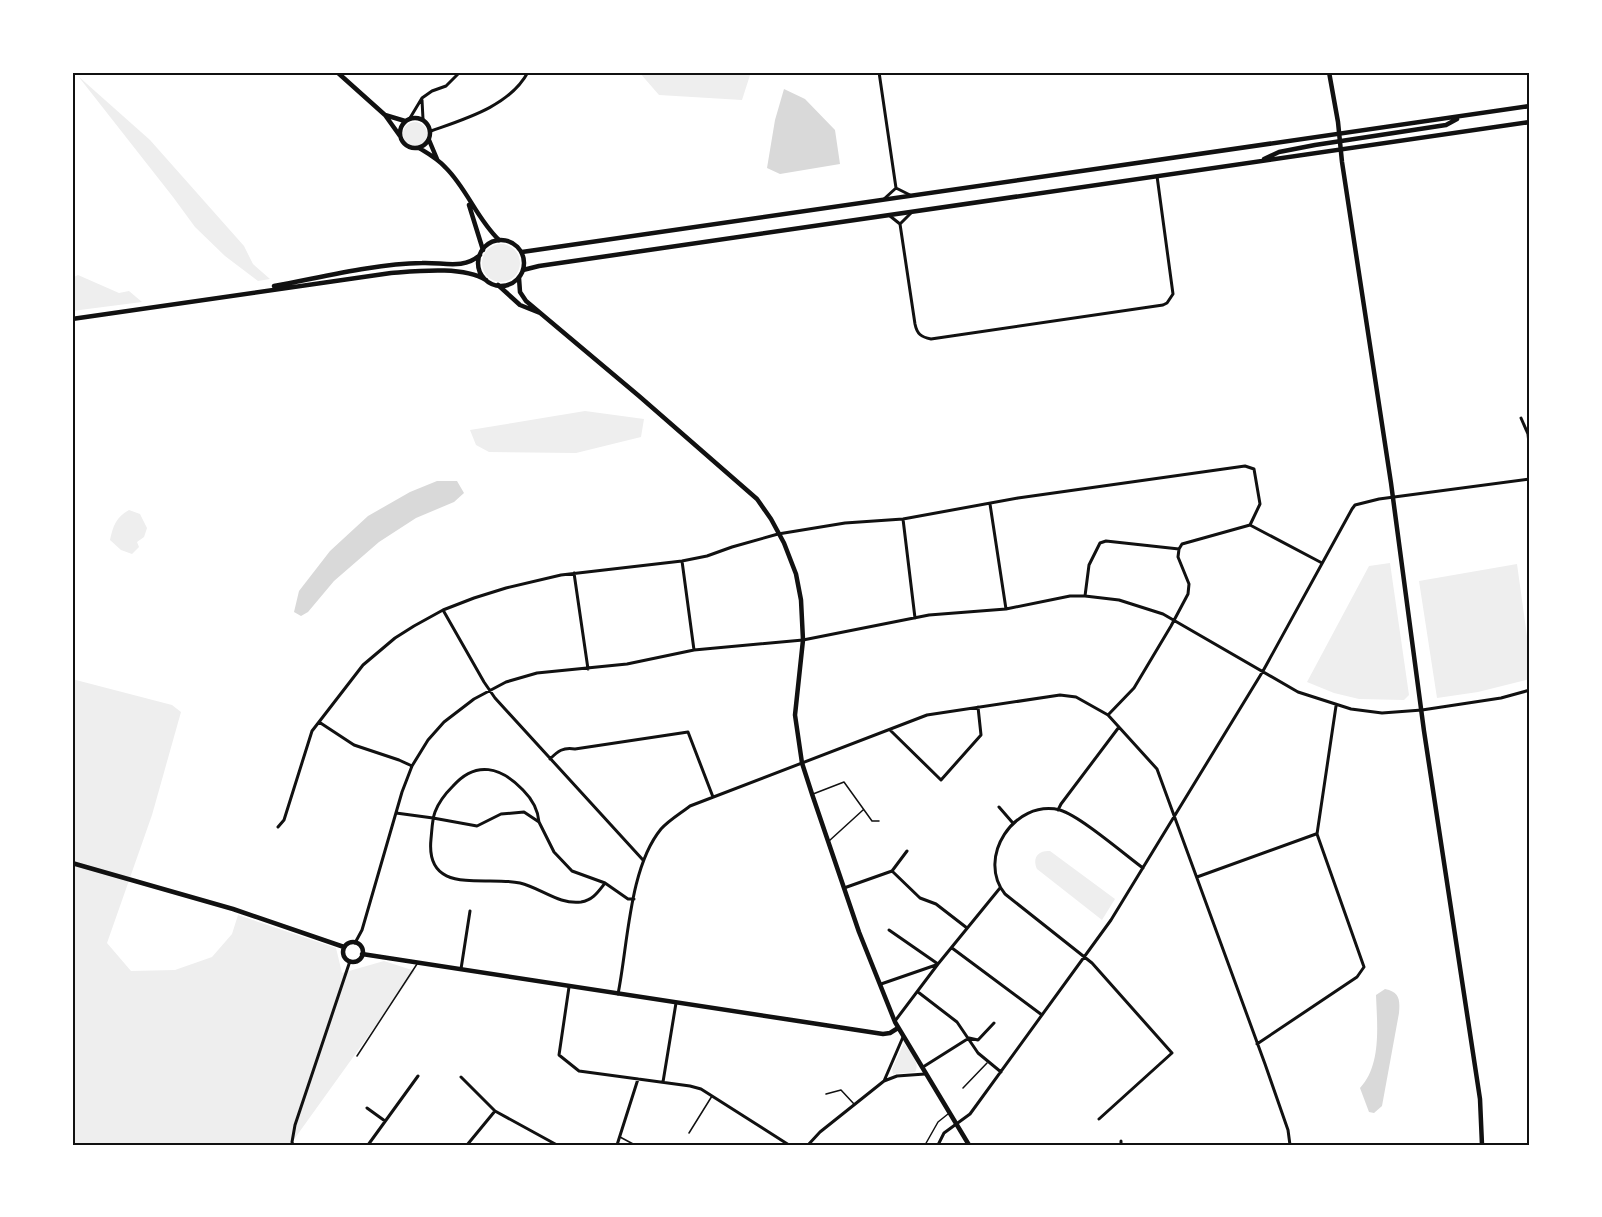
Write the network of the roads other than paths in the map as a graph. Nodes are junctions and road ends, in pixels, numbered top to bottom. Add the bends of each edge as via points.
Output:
1 (337, 72) edge
2 (460, 72) edge
3 (528, 72) edge
4 (879, 72) edge
5 (1329, 72) edge
6 (422, 98) junction
7 (1530, 106) edge
8 (385, 115) junction
9 (1459, 117) junction
10 (423, 119) junction
11 (408, 120) junction
12 (1530, 122) edge
13 (431, 131) junction
14 (1340, 135) junction
15 (400, 136) junction
16 (429, 140) junction
17 (1340, 141) junction
18 (419, 148) junction
19 (1341, 149) junction
20 (437, 159) junction
21 (1259, 161) junction
22 (1157, 176) junction
23 (896, 188) junction
24 (467, 196) junction
25 (912, 196) junction
26 (883, 200) junction
27 (913, 210) junction
28 (886, 214) junction
29 (900, 224) junction
30 (499, 240) junction
31 (482, 252) junction
32 (522, 252) junction
33 (523, 270) junction
34 (519, 278) junction
35 (486, 279) junction
36 (498, 285) junction
37 (209, 298) junction
38 (542, 314) junction
39 (72, 319) edge
40 (1521, 418) dead end
41 (1530, 453) edge
42 (1530, 478) edge
43 (1391, 498) junction
44 (990, 504) junction
45 (903, 519) junction
46 (1250, 525) junction
47 (778, 534) junction
48 (1179, 549) junction
49 (682, 561) junction
50 (1322, 563) junction
51 (574, 573) junction
52 (1085, 596) junction
53 (1006, 609) junction
54 (443, 610) junction
55 (915, 618) junction
56 (1174, 620) junction
57 (803, 640) junction
58 (694, 650) junction
59 (588, 669) junction
60 (1263, 671) junction
61 (489, 690) junction
62 (1530, 690) edge
63 (1336, 705) junction
64 (978, 707) junction
65 (1422, 710) junction
66 (1108, 715) junction
67 (320, 722) junction
68 (1119, 726) junction
69 (890, 730) junction
70 (550, 759) junction
71 (802, 763) junction
72 (412, 766) junction
73 (812, 794) junction
74 (713, 797) junction
75 (999, 807) dead end
76 (863, 810) junction
77 (1059, 810) junction
78 (396, 813) junction
79 (1173, 817) junction
80 (433, 818) junction
81 (879, 821) dead end
82 (539, 822) junction
83 (1012, 822) junction
84 (278, 827) dead end
85 (1317, 834) junction
86 (828, 842) junction
87 (907, 851) dead end
88 (643, 860) junction
89 (72, 863) edge
90 (1143, 868) junction
91 (892, 871) junction
92 (1197, 877) junction
93 (605, 883) junction
94 (844, 888) junction
95 (1000, 888) junction
96 (634, 899) junction
97 (470, 911) dead end
98 (967, 928) junction
99 (889, 930) dead end
100 (355, 943) junction
101 (344, 947) junction
102 (952, 948) junction
103 (362, 954) junction
104 (1085, 957) junction
105 (350, 961) junction
106 (418, 962) junction
107 (938, 964) junction
108 (461, 969) junction
109 (881, 984) junction
110 (569, 987) junction
111 (918, 992) junction
112 (618, 994) junction
113 (676, 1003) junction
114 (1042, 1015) junction
115 (895, 1022) junction
116 (994, 1023) dead end
117 (898, 1028) junction
118 (903, 1037) junction
119 (969, 1038) junction
120 (1257, 1044) junction
121 (357, 1056) dead end
122 (988, 1062) junction
123 (921, 1068) junction
124 (1001, 1072) junction
125 (925, 1074) junction
126 (418, 1076) dead end
127 (461, 1077) dead end
128 (638, 1079) junction
129 (885, 1081) junction
130 (663, 1082) junction
131 (963, 1088) dead end
132 (826, 1094) dead end
133 (712, 1096) junction
134 (854, 1104) junction
135 (367, 1108) dead end
136 (495, 1111) junction
137 (949, 1113) junction
138 (1100, 1119) dead end
139 (386, 1121) junction
140 (956, 1125) junction
141 (689, 1133) dead end
142 (620, 1137) junction
143 (293, 1145) edge
144 (368, 1145) edge
145 (467, 1145) edge
146 (557, 1145) edge
147 (617, 1145) edge
148 (635, 1145) edge
149 (789, 1145) edge
150 (807, 1145) edge
151 (924, 1145) edge
152 (938, 1145) edge
153 (969, 1145) edge
154 (1290, 1145) edge
155 (1482, 1145) edge

1 - 8 main road
2 - 6 street via 446,86
3 - 13 street via 511,94 498,103
4 - 23 street
5 - 14 main road
6 - 10 street
6 - 11 street
7 - 9 main road
8 - 11 main road
8 - 15 main road
9 - 14 main road
9 - 17 main road via 1446,125
10 - 11 main road
10 - 13 main road
11 - 15 main road
12 - 19 main road
13 - 16 main road
14 - 17 main road
14 - 25 main road
15 - 18 main road via 407,146
16 - 18 main road
16 - 20 main road
17 - 19 main road
17 - 21 main road via 1279,152
18 - 20 main road
19 - 21 main road
19 - 43 main road
20 - 24 main road
21 - 22 main road
22 - 27 main road
22 - 29 street via 1173,289 1171,298 1162,305 926,338 918,333 915,324
23 - 25 street
23 - 26 street
24 - 30 main road via 480,219
24 - 31 main road
25 - 26 main road
26 - 32 main road
27 - 28 main road
27 - 29 street
28 - 29 street
28 - 33 main road
30 - 31 main road
30 - 32 main road via 512,243
31 - 35 main road via 479,267
31 - 37 main road via 463,265 393,264
32 - 33 main road
33 - 34 main road
34 - 36 main road
34 - 38 main road via 522,296
35 - 36 main road
35 - 37 main road via 469,273 391,273
36 - 38 main road via 520,305
37 - 39 main road
38 - 47 main road via 758,499
40 - 41 street
42 - 43 street
43 - 50 street via 1356,505
43 - 65 main road
44 - 45 street
44 - 46 street via 1245,466 1254,469 1260,504
44 - 53 street
45 - 47 street
45 - 55 street
46 - 48 street via 1182,544
46 - 50 street
47 - 49 street
47 - 57 main road via 796,574
48 - 52 street via 1100,543 1089,565
48 - 56 street via 1178,557 1189,584
49 - 51 street
49 - 58 street
50 - 60 street
51 - 54 street via 506,588
51 - 59 street
52 - 53 street
52 - 56 street via 1134,604
53 - 55 street
54 - 61 street
54 - 67 street via 373,655
55 - 57 street
56 - 60 street
56 - 66 street via 1134,688
57 - 58 street
57 - 71 main road via 795,715
58 - 59 street
59 - 61 street via 537,673
60 - 63 street via 1298,692
60 - 79 street
61 - 70 street
61 - 72 street via 444,722
62 - 65 street
63 - 65 street via 1382,713
63 - 85 street
64 - 66 street via 1060,695 1076,697
64 - 69 street via 927,715
64 - 69 street via 981,735 941,780
65 - 155 main road via 1480,1099
66 - 68 street
67 - 72 street via 354,745
67 - 84 street via 312,731 284,820
68 - 77 street
68 - 79 street via 1157,769
69 - 71 street
70 - 74 street via 567,747 688,732
70 - 88 street
71 - 73 main road
71 - 74 street
72 - 78 street
73 - 76 lane via 844,782
73 - 86 main road
74 - 88 street via 690,806 662,828
75 - 83 street
76 - 81 lane via 872,821
76 - 86 lane
77 - 83 street via 1040,811
77 - 90 street
78 - 80 street
78 - 100 street
79 - 90 street
79 - 92 street
80 - 82 street via 477,826 501,814 524,812
80 - 82 street via 442,797 458,780 473,770 491,769 512,779 528,795 539,814
80 - 93 street via 429,855 446,876 519,883 567,901 581,902 595,896
82 - 93 street via 566,866
83 - 95 street via 995,855
85 - 92 street
85 - 120 street via 1363,969 1357,977
86 - 94 main road
87 - 91 street
88 - 96 street
89 - 101 main road via 233,909
90 - 104 street
91 - 94 street
91 - 98 street via 920,898 936,904
92 - 120 street
93 - 96 street
94 - 109 main road
95 - 98 street
95 - 104 street
96 - 112 street
97 - 108 street
98 - 102 street
99 - 107 street
100 - 101 main road
100 - 103 main road
101 - 105 main road via 344,956
102 - 107 street
102 - 114 street
103 - 105 main road via 358,960
103 - 106 main road
104 - 114 street
104 - 138 street via 1172,1053
105 - 143 street via 295,1125
106 - 108 main road
106 - 121 lane
107 - 109 street
107 - 111 street
108 - 110 main road
109 - 115 main road
110 - 112 main road
110 - 128 street via 560,1055 579,1071
111 - 115 street
111 - 119 street via 957,1022
112 - 113 main road
113 - 117 main road via 883,1034
113 - 130 street
114 - 124 street
115 - 117 main road
116 - 119 street via 978,1040
117 - 118 main road
118 - 123 main road
118 - 129 street
119 - 122 street
119 - 123 street
120 - 154 street
122 - 124 street
122 - 131 lane
123 - 125 main road
124 - 140 street via 970,1114
125 - 129 street
125 - 137 main road
126 - 139 street
127 - 136 street
128 - 130 street
128 - 142 street
129 - 134 street
130 - 133 street via 701,1089
132 - 134 lane via 841,1090
133 - 141 lane
133 - 149 street
134 - 150 street
135 - 139 street
136 - 145 street
136 - 146 street
137 - 140 main road
137 - 151 lane via 938,1122
139 - 144 street
140 - 152 street via 944,1133
140 - 153 main road
142 - 147 street
142 - 148 lane

